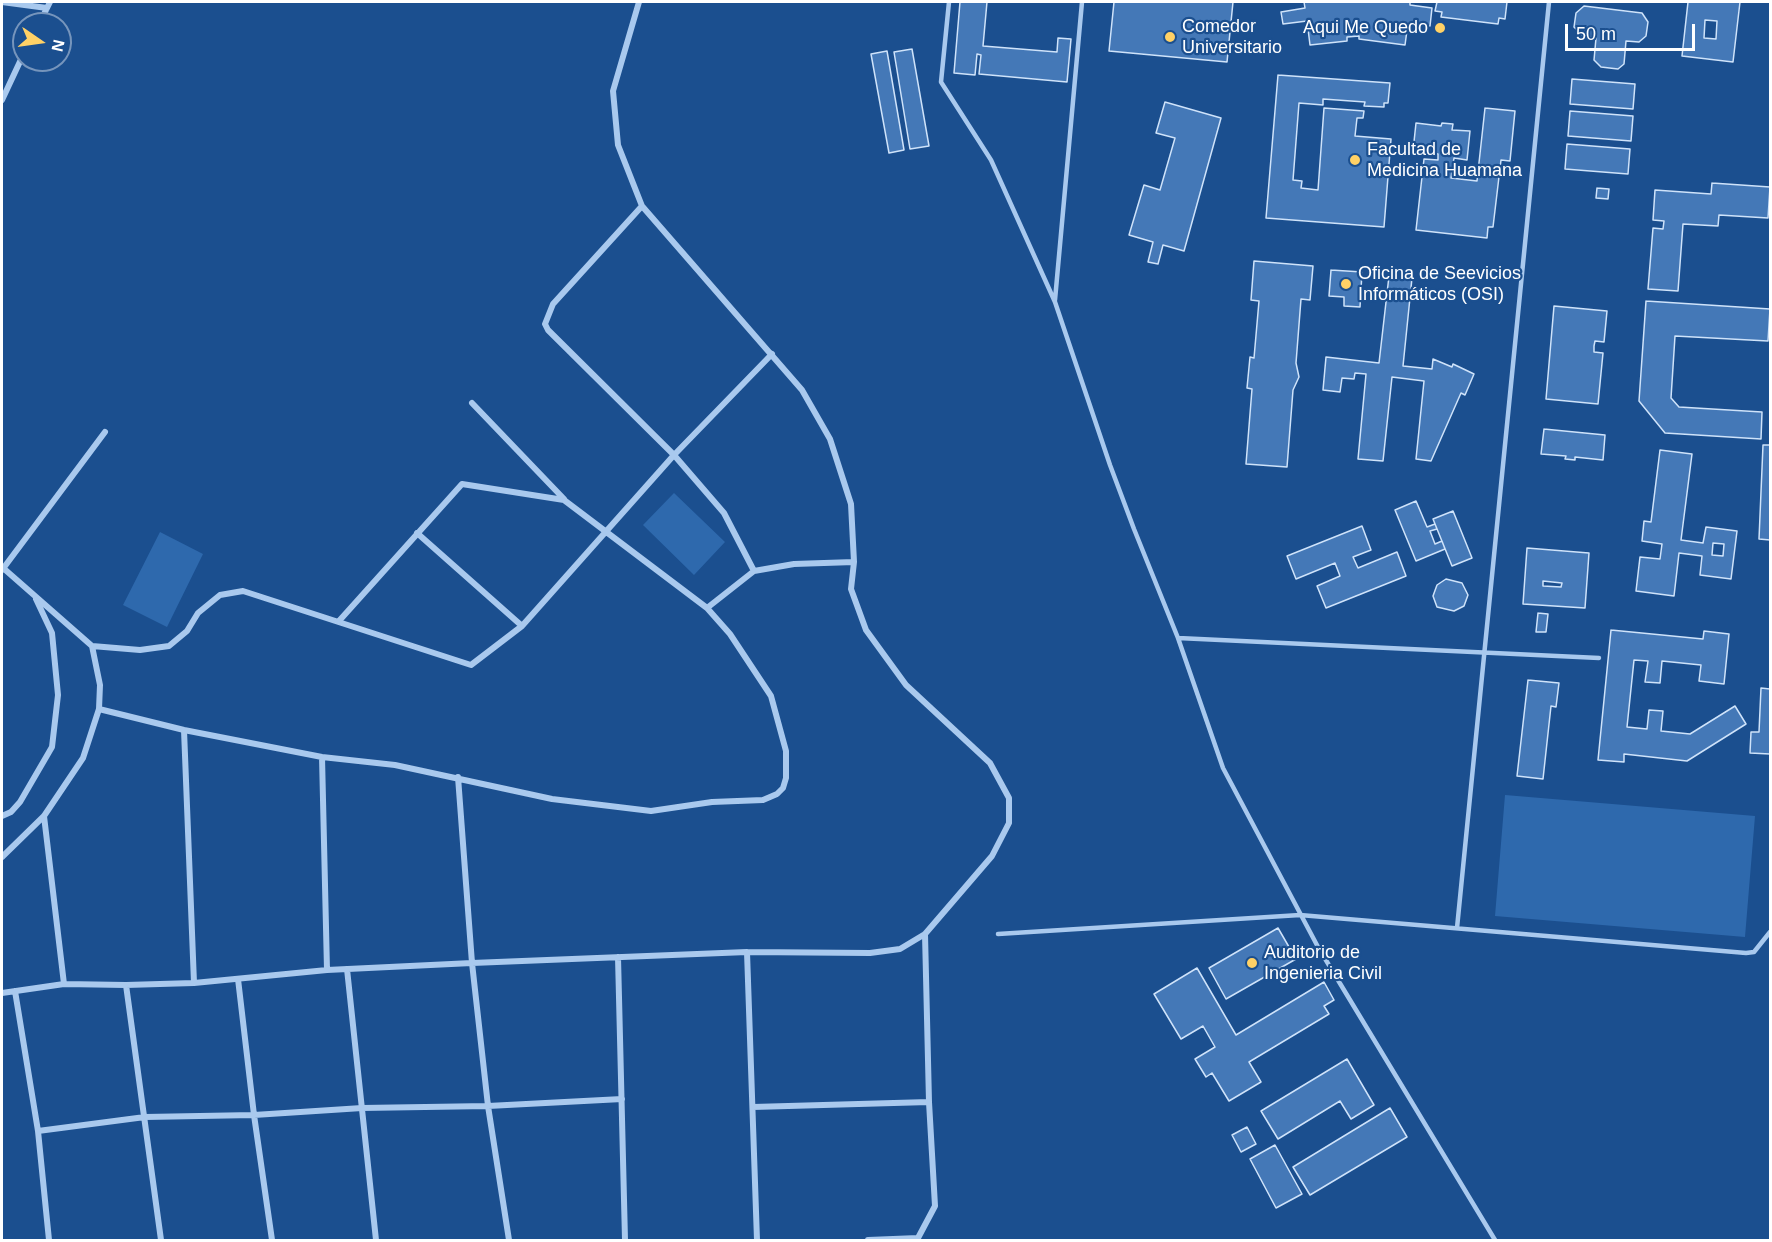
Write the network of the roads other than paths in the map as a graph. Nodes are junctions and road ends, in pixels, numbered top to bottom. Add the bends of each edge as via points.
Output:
1 (2, 2) edge
2 (50, 2) edge
3 (639, 2) edge
4 (949, 2) edge
5 (1082, 2) edge
6 (1549, 2) edge
7 (47, 8) junction
8 (45, 12) edge
9 (5, 84) edge
10 (2, 100) edge
11 (642, 206) junction
12 (1055, 302) junction
13 (772, 354) junction
14 (472, 403) dead end
15 (105, 432) dead end
16 (674, 455) junction
17 (564, 500) junction
18 (607, 531) junction
19 (417, 533) junction
20 (854, 562) junction
21 (2, 569) edge
22 (754, 572) junction
23 (35, 597) junction
24 (707, 608) junction
25 (339, 621) junction
26 (522, 626) junction
27 (1178, 638) junction
28 (92, 646) junction
29 (1485, 652) junction
30 (1599, 658) dead end
31 (99, 709) junction
32 (184, 730) junction
33 (322, 757) junction
34 (458, 777) junction
35 (2, 816) edge
36 (44, 816) junction
37 (2, 857) edge
38 (1300, 915) junction
39 (1457, 928) junction
40 (1770, 932) edge
41 (925, 934) junction
42 (998, 934) dead end
43 (747, 952) junction
44 (618, 957) junction
45 (472, 963) junction
46 (347, 969) junction
47 (327, 970) junction
48 (238, 979) junction
49 (194, 983) junction
50 (64, 984) junction
51 (126, 985) junction
52 (15, 991) junction
53 (2, 993) edge
54 (621, 1099) junction
55 (929, 1102) junction
56 (488, 1106) junction
57 (753, 1107) junction
58 (362, 1108) junction
59 (254, 1115) junction
60 (145, 1117) junction
61 (38, 1131) junction
62 (49, 1240) edge
63 (161, 1240) edge
64 (272, 1240) edge
65 (376, 1240) edge
66 (508, 1240) edge
67 (625, 1240) edge
68 (757, 1240) edge
69 (868, 1240) edge
70 (1495, 1240) edge

1 - 7 street
2 - 7 street
3 - 11 street via 613,91 618,145
4 - 12 lane via 941,82 991,160
5 - 12 lane
6 - 29 lane
7 - 8 street
9 - 10 street
11 - 13 street
11 - 16 street via 553,304 545,324
12 - 27 lane via 1126,508
13 - 16 street
13 - 20 street via 802,390 830,439 851,504
14 - 17 street
15 - 21 street
16 - 18 street
16 - 22 street via 724,513
17 - 18 street
17 - 19 street via 462,484
18 - 24 street
18 - 26 street
19 - 25 street
19 - 26 street
20 - 22 street via 794,564
20 - 41 street via 851,589 866,630 906,685 990,763 1009,798 1009,823 992,856
21 - 23 street
22 - 24 street
23 - 28 street
23 - 35 street via 52,633 58,695 54,737 20,802
24 - 34 street via 730,634 771,696 786,751 786,778 777,794 762,800 651,811 552,799
25 - 26 street via 471,665
25 - 28 street via 243,591 220,595 169,646 140,650
27 - 29 lane
27 - 38 lane via 1223,768
28 - 31 street via 100,685
29 - 30 lane
29 - 39 lane
31 - 32 street
31 - 36 street via 83,758
32 - 33 street
32 - 49 street
33 - 34 street
33 - 47 street
34 - 45 street
36 - 37 street
36 - 50 street
38 - 39 lane
38 - 42 lane
38 - 70 lane
39 - 40 lane via 1746,953 1754,952
41 - 43 street via 900,949 870,953
41 - 55 street
43 - 44 street
43 - 57 street
44 - 45 street
44 - 54 street
45 - 46 street
45 - 56 street
46 - 47 street
46 - 58 street
47 - 48 street
48 - 49 street
48 - 59 street
49 - 51 street
50 - 51 street
50 - 52 street
51 - 60 street
52 - 53 street
52 - 61 street
54 - 56 street
54 - 67 street
55 - 57 street
55 - 69 street via 935,1206 918,1238
56 - 58 street
56 - 66 street
57 - 68 street
58 - 59 street
58 - 65 street
59 - 60 street
59 - 64 street
60 - 61 street
60 - 63 street
61 - 62 street

